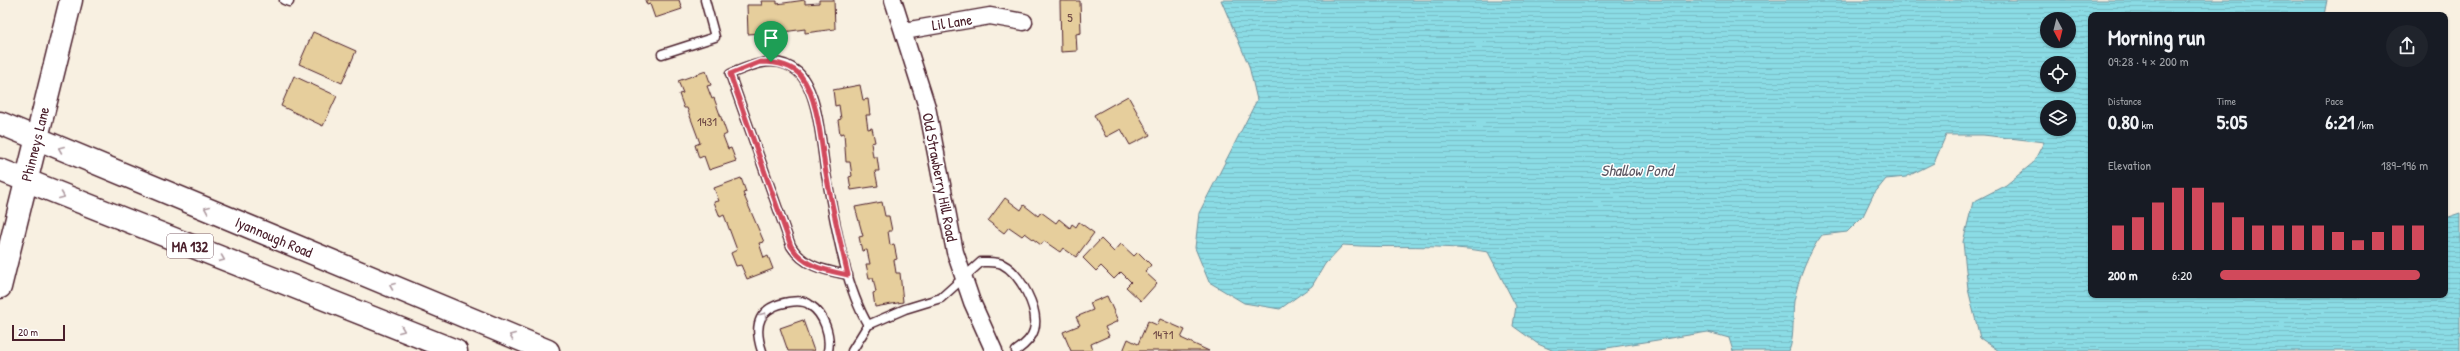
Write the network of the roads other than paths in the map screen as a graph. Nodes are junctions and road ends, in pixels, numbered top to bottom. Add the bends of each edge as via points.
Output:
1 (70, 0) edge
2 (705, 0) edge
3 (893, 0) edge
4 (1024, 22) dead end
5 (904, 30) junction
6 (662, 54) dead end
7 (0, 123) edge
8 (36, 138) junction
9 (0, 170) edge
10 (26, 181) junction
11 (848, 275) junction
12 (962, 277) junction
13 (0, 288) edge
14 (868, 325) junction
15 (456, 351) edge
16 (548, 351) edge
17 (762, 351) edge
18 (828, 351) edge
19 (852, 351) edge
20 (994, 351) edge
21 (1016, 351) edge

1 - 8 main road, Phinneys Lane
2 - 6 lane via 715,37
3 - 5 street, Old Strawberry Hill Road
4 - 5 street, Lil Lane via 990,16
5 - 12 street, Old Strawberry Hill Road via 927,107 948,224
7 - 8 main road, Iyannough Road / MA 132
8 - 10 main road, Phinneys Lane
16 -> 8 main road, Iyannough Road / MA 132
9 - 10 main road, MA 132
10 - 13 main road, Phinneys Lane
10 -> 15 main road, MA 132
11 - 11 lane via 816,115 802,78 789,66 771,62 760,62 730,74 791,246 808,264
11 - 14 lane via 858,308
12 - 14 lane via 941,298 905,309
12 - 20 street, Old Strawberry Hill Road
12 - 21 lane via 981,262 1000,263 1017,276 1029,298 1035,321 1031,337
14 - 19 lane via 860,334
17 -> 18 lane via 758,327 765,312 778,305 797,301 810,304 822,318 828,334

